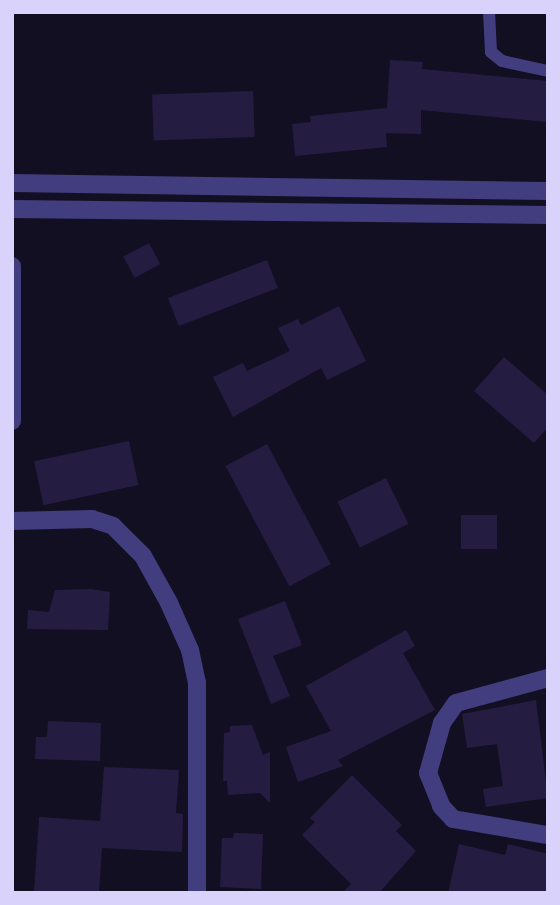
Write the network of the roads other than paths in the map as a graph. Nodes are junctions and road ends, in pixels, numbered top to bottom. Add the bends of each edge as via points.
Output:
1 (489, 12) edge
2 (548, 71) edge
3 (12, 183) edge
4 (453, 190) junction
5 (548, 191) edge
6 (12, 209) edge
7 (454, 215) junction
8 (548, 215) edge
9 (12, 266) edge
10 (12, 421) edge
11 (12, 521) edge
12 (548, 678) edge
13 (548, 835) edge
14 (197, 893) edge

1 - 2 lane via 491,52 502,61
3 - 4 street
4 - 5 street
4 - 7 street
6 - 7 street
7 - 8 street
9 - 10 street
11 - 14 street via 92,519 113,526 143,556 169,603 190,650 197,683
12 - 13 street via 456,703 442,723 428,773 441,806 453,819

